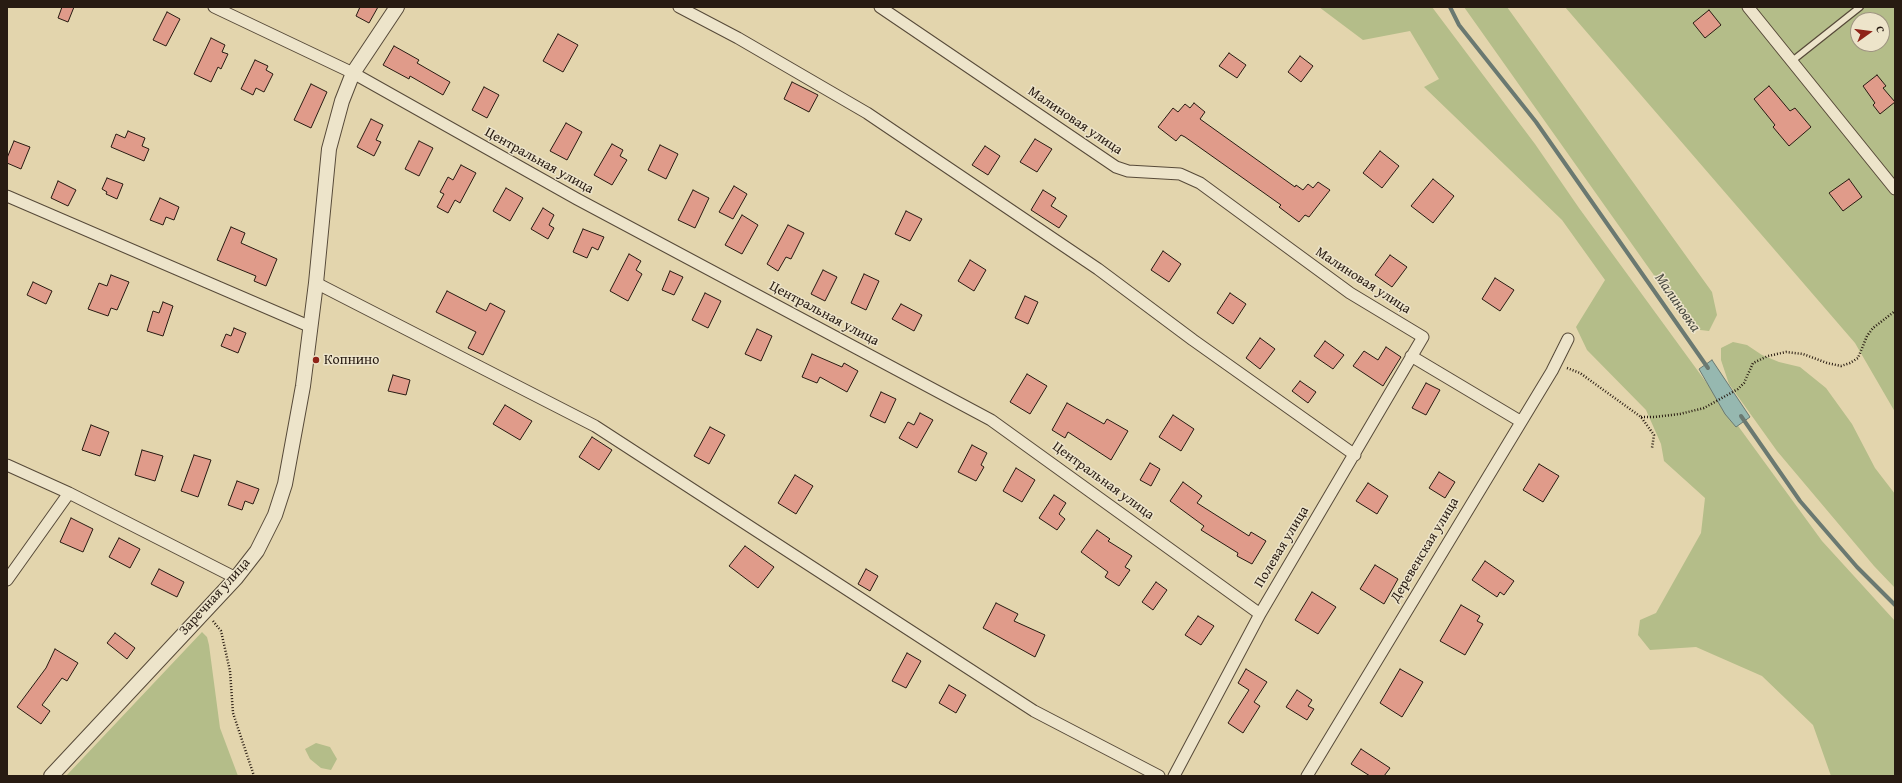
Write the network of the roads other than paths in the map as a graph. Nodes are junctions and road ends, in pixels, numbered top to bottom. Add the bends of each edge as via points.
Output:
1 (214, 7) edge
2 (397, 7) edge
3 (679, 7) edge
4 (880, 7) edge
5 (1748, 7) edge
6 (1860, 7) edge
7 (1792, 61) junction
8 (353, 73) junction
9 (1895, 188) edge
10 (7, 196) edge
11 (316, 283) junction
12 (311, 326) junction
13 (1423, 337) joint
14 (1568, 339) dead end
15 (1411, 356) junction
16 (1520, 421) junction
17 (1355, 455) junction
18 (7, 465) edge
19 (68, 493) junction
20 (236, 578) junction
21 (7, 580) edge
22 (1260, 614) junction
23 (51, 776) edge
24 (1159, 776) edge
25 (1174, 776) edge
26 (1307, 776) edge

1 - 8 street, Центральная улица
2 - 8 street, Заречная улица
3 - 17 street via 867,113 1098,270
4 - 13 street, Малиновая улица via 1116,167 1128,171 1180,174 1200,183 1350,293
5 - 7 street
6 - 7 lane
7 - 9 street
8 - 11 street, Заречная улица via 342,101 329,150
8 - 22 street, Центральная улица via 577,200 992,420
10 - 12 street
11 - 12 street, Заречная улица
11 - 24 street via 595,426 1034,711
12 - 20 street, Заречная улица via 285,484 275,515 257,551
13 - 15 street, Полевая улица
14 - 16 street, Деревенская улица via 1552,371
15 - 16 street
15 - 17 street, Полевая улица
16 - 26 street, Деревенская улица
17 - 22 street, Полевая улица
18 - 19 street
19 - 20 street
19 - 21 street
20 - 23 street, Заречная улица
22 - 25 street, Полевая улица

